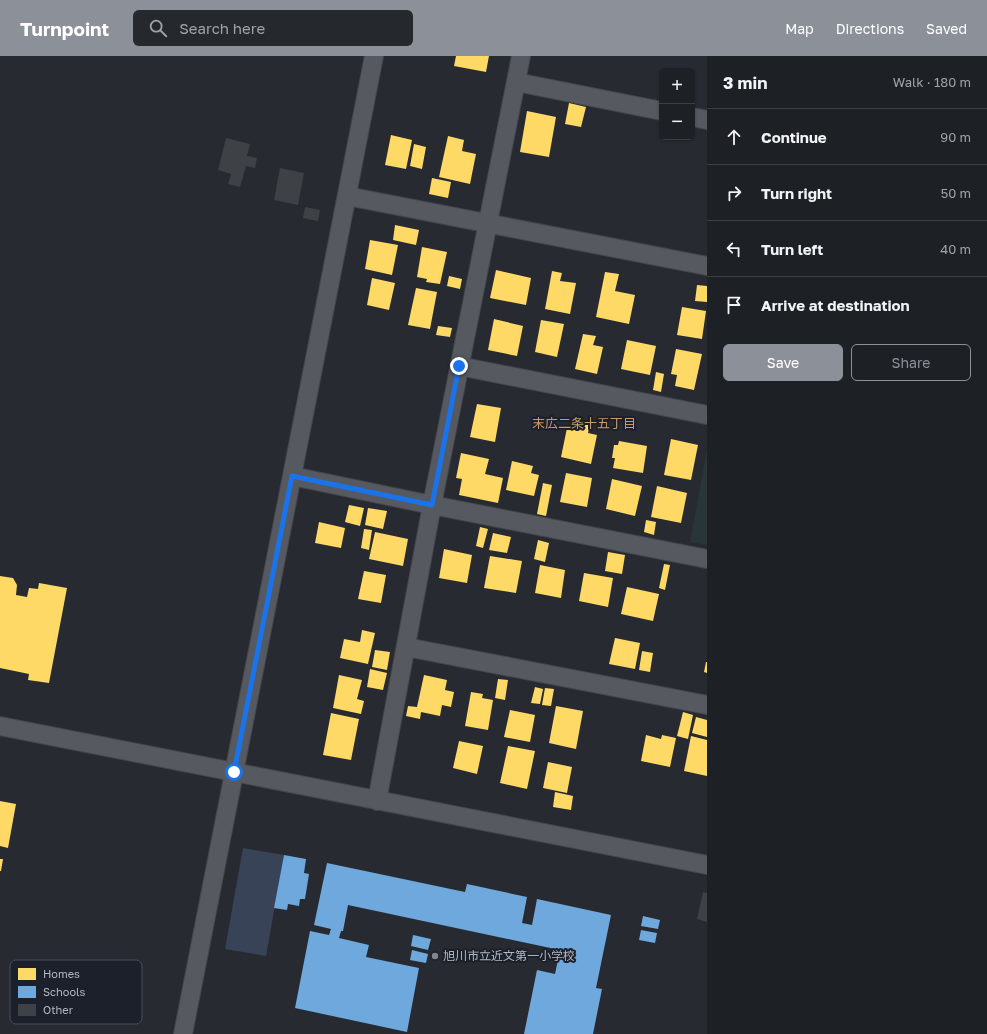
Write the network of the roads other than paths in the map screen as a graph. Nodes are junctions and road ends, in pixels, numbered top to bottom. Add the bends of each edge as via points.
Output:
1 (374, 56) edge
2 (521, 56) edge
3 (516, 82) junction
4 (659, 110) edge
5 (695, 118) edge
6 (707, 120) edge
7 (347, 196) junction
8 (487, 223) junction
9 (707, 266) edge
10 (459, 366) junction
11 (707, 415) edge
12 (292, 476) junction
13 (432, 505) junction
14 (707, 559) edge
15 (406, 647) junction
16 (707, 705) edge
17 (0, 726) edge
18 (234, 772) junction
19 (377, 801) junction
20 (707, 865) edge
21 (183, 1034) edge

1 - 7 street
2 - 3 street
3 - 4 street
3 - 8 street
5 - 6 street
7 - 8 street
7 - 12 street
8 - 9 street
8 - 10 street
10 - 11 street
10 - 13 street
12 - 13 street
12 - 18 street
13 - 14 street
13 - 15 street
15 - 16 street
15 - 19 street
17 - 18 street
18 - 19 street
18 - 21 street
19 - 20 street

